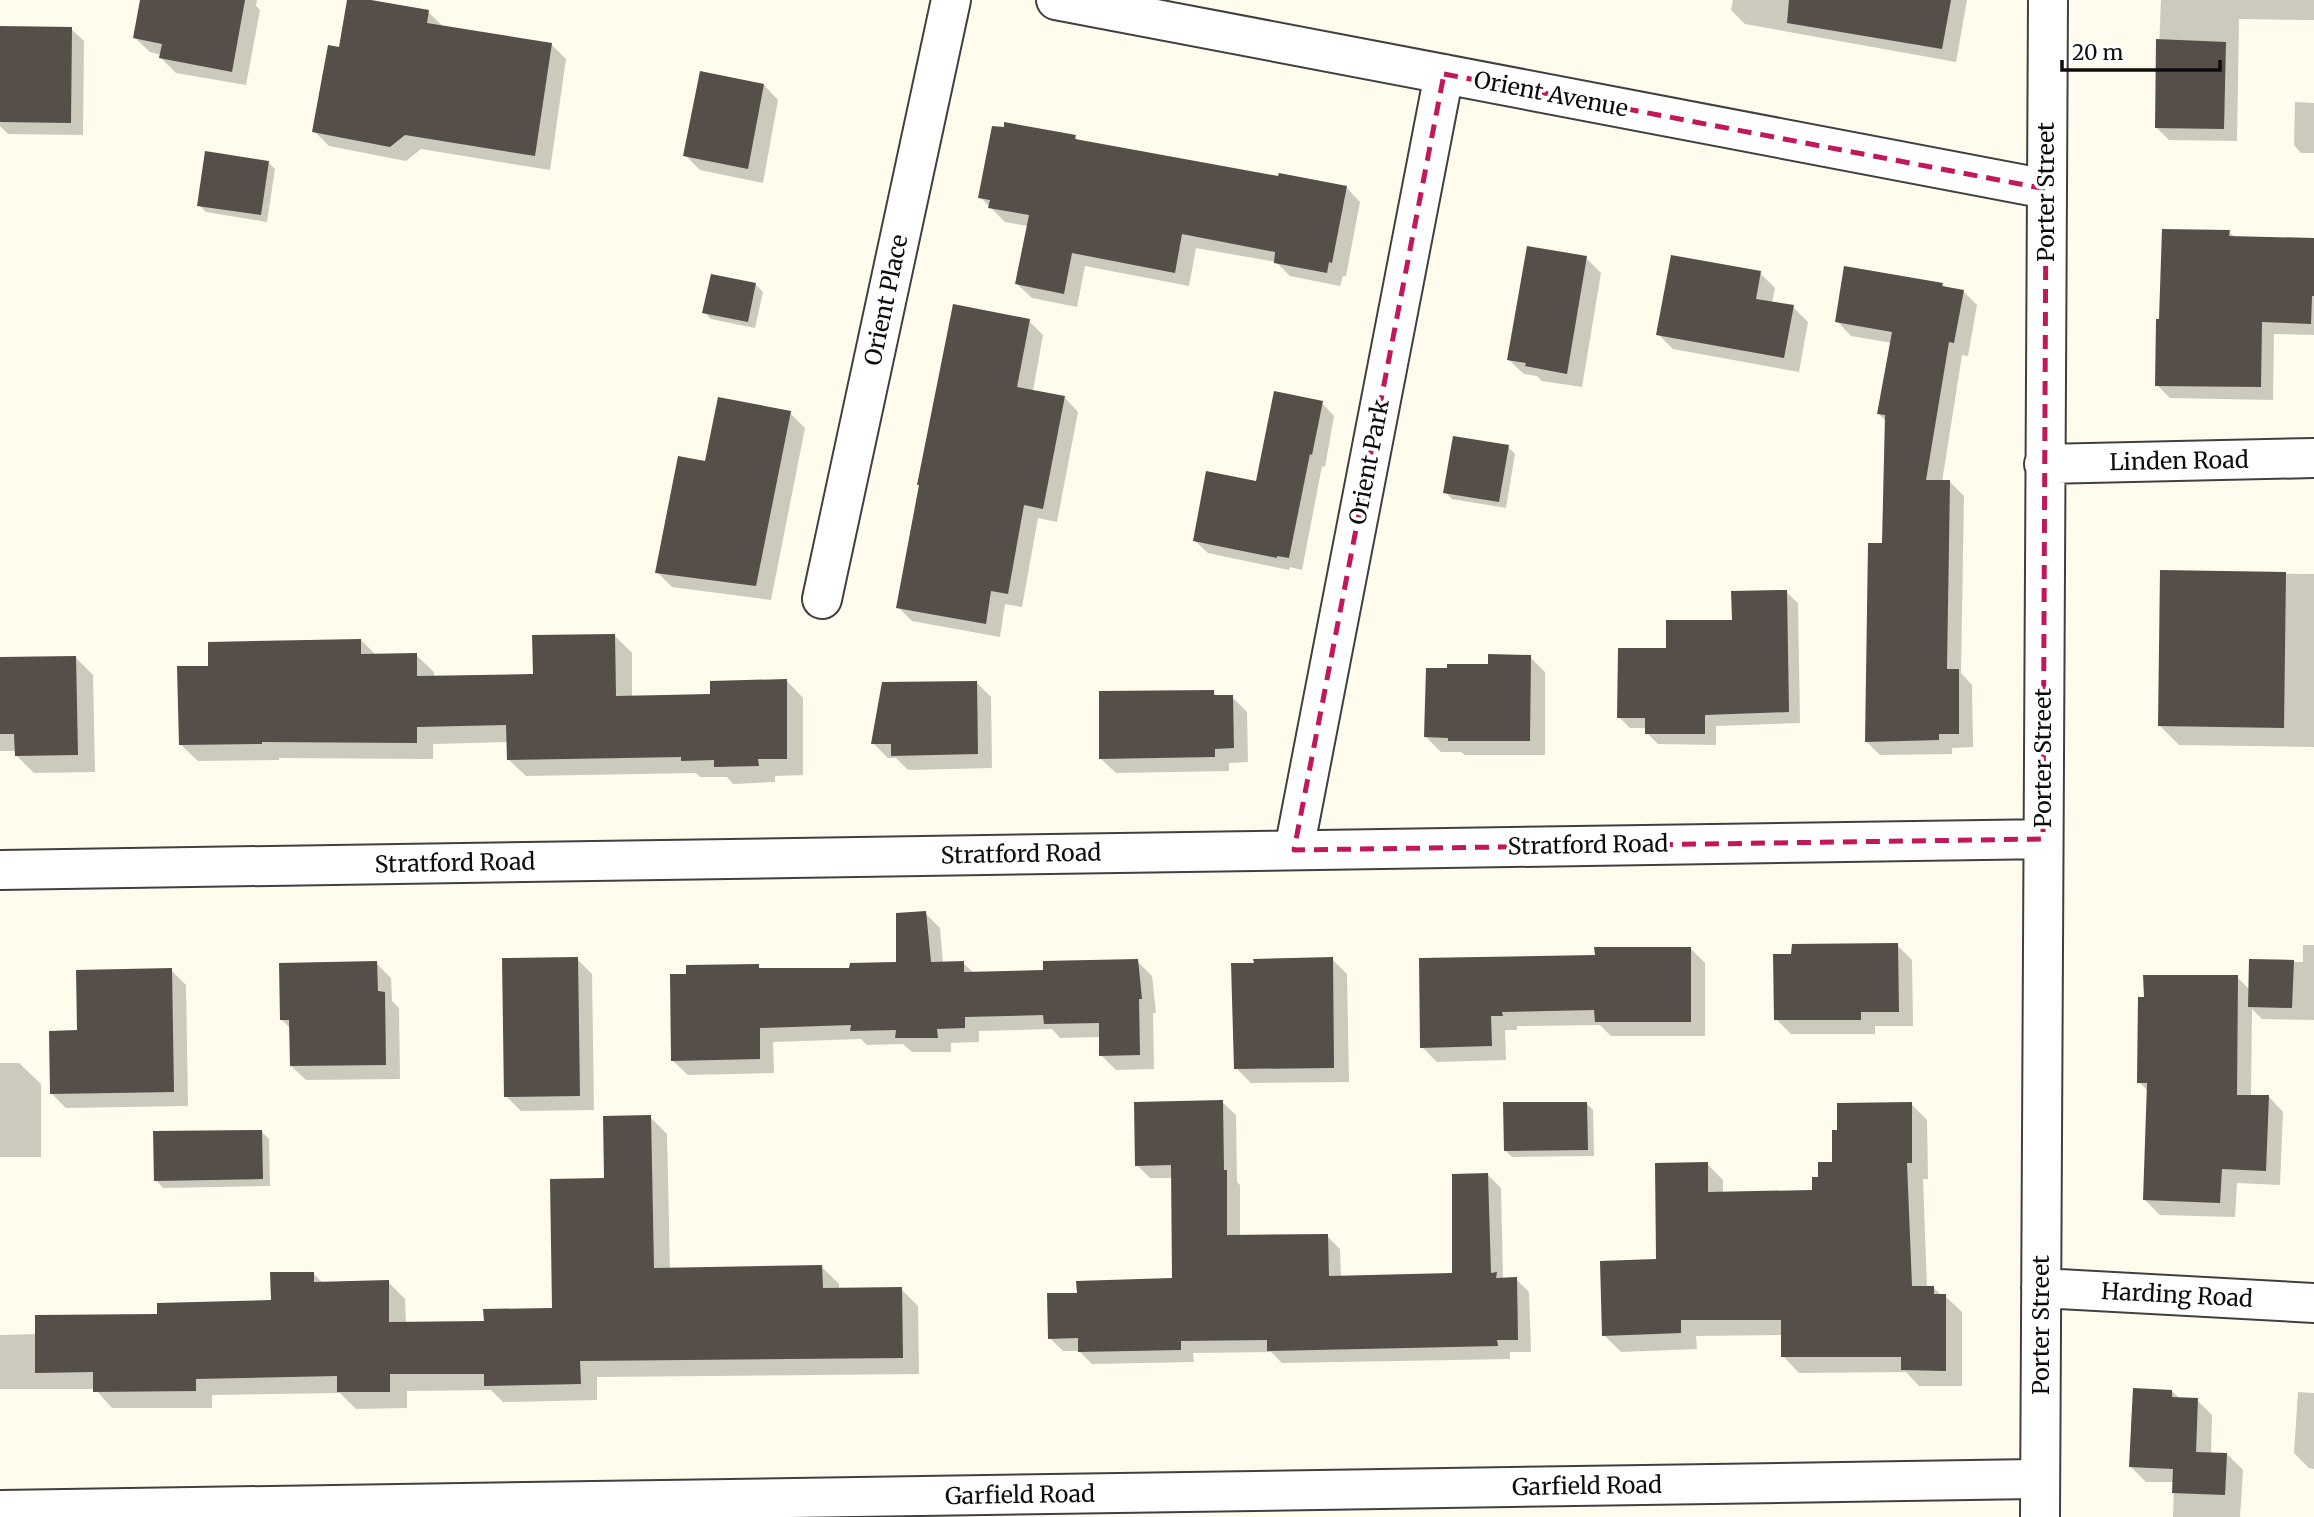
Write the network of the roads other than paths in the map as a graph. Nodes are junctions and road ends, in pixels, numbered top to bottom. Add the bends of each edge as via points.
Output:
1 (951, 0) edge
2 (1056, 0) edge
3 (2048, 0) edge
4 (1444, 74) junction
5 (2046, 189) junction
6 (2314, 458) edge
7 (2045, 464) junction
8 (822, 599) dead end
9 (2043, 839) junction
10 (1294, 850) junction
11 (0, 870) edge
12 (2041, 1288) junction
13 (2314, 1303) edge
14 (2040, 1479) junction
15 (0, 1510) edge
16 (2040, 1517) edge

1 - 8 street, Orient Place
2 - 4 street, Orient Avenue
3 - 5 street, Porter Street
4 - 5 street, Orient Avenue
4 - 10 street, Orient Park
5 - 7 street, Porter Street
6 - 7 street, Linden Road
7 - 9 street, Porter Street
9 - 10 street, Stratford Road
9 - 12 street, Porter Street
10 - 11 street, Stratford Road
12 - 13 street, Harding Road
12 - 14 street, Porter Street
14 - 15 street, Garfield Road
14 - 16 street, Porter Street

